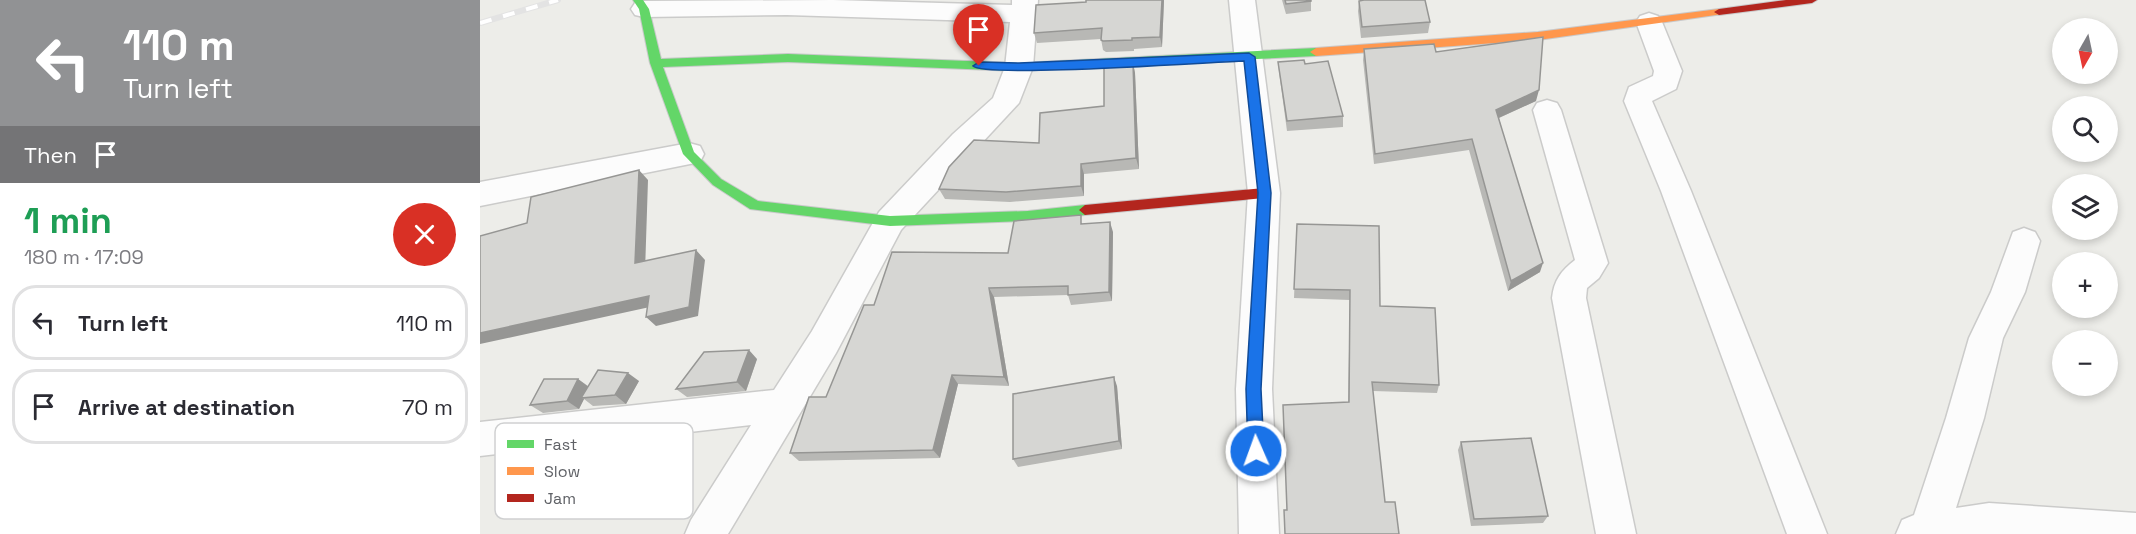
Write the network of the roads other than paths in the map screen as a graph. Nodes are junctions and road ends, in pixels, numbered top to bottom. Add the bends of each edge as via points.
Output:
1 (1242, 0) edge
2 (1812, 0) edge
3 (641, 5) edge
4 (1025, 7) edge
5 (1649, 22) junction
6 (1249, 57) junction
7 (656, 63) junction
8 (1019, 67) junction
9 (1547, 110) dead end
10 (689, 154) junction
11 (1264, 193) junction
12 (480, 194) edge
13 (890, 221) junction
14 (2024, 241) dead end
15 (785, 405) junction
16 (624, 423) edge
17 (495, 437) edge
18 (480, 439) edge
19 (1922, 532) edge
20 (2136, 533) edge
21 (705, 534) edge
22 (1259, 534) edge
23 (1616, 534) edge
24 (1807, 534) edge

1 - 6 street
2 - 5 street
3 - 4 street
3 - 7 street
4 - 8 street
5 - 6 street via 1538,36
5 - 24 street via 1668,71 1666,82 1640,94 1638,101
6 - 8 street
6 - 11 street
7 - 8 street via 788,58
7 - 10 street
8 - 13 street via 1005,103
9 - 23 street via 1592,262 1586,272 1569,284 1569,298
10 - 12 street
10 - 13 street via 717,182 755,206
11 - 13 street via 1028,216
11 - 22 street via 1254,389
13 - 15 street
14 - 19 street via 2008,292 1986,338 1965,418
15 - 16 street
15 - 21 street
17 - 18 street
19 - 20 street via 1989,522

